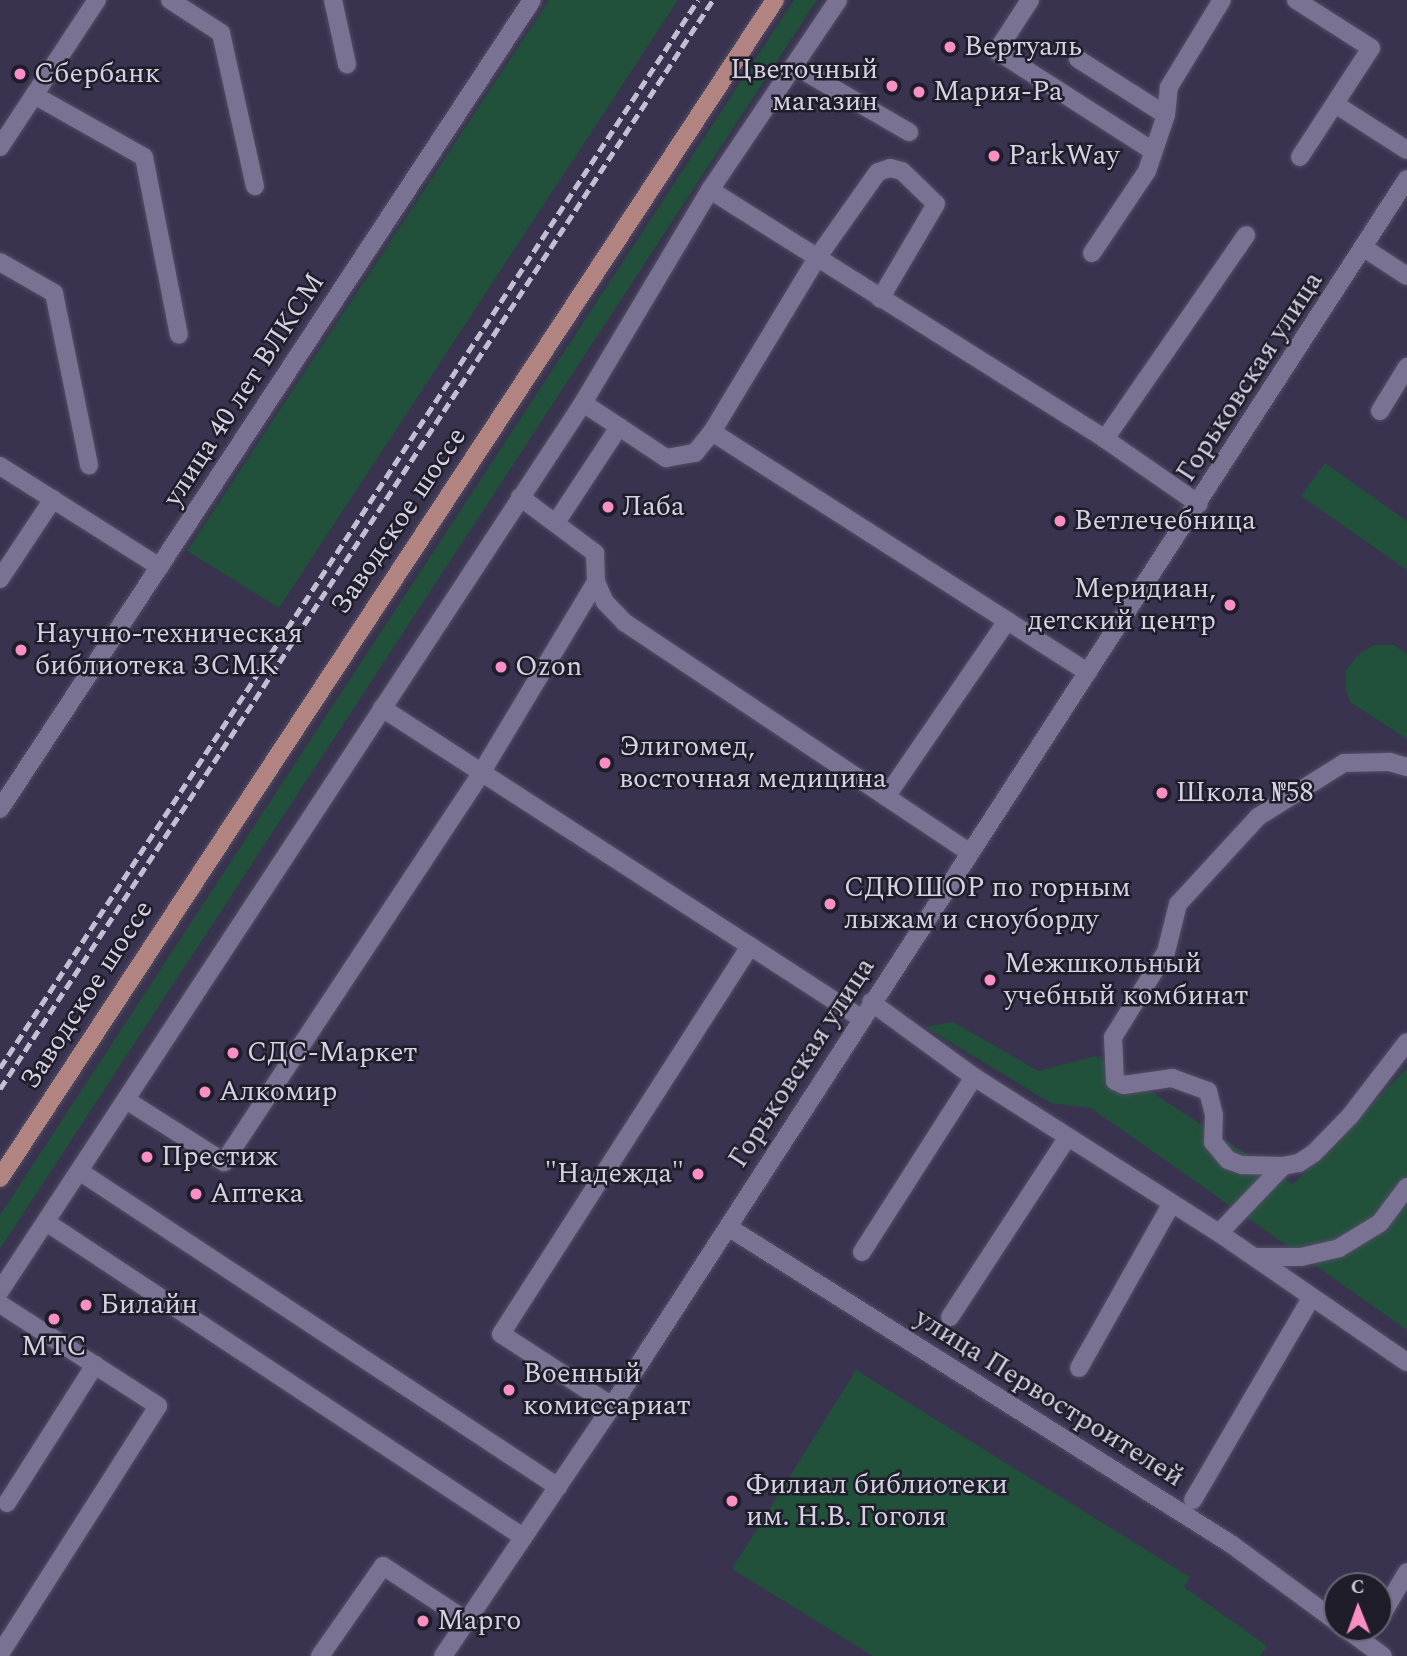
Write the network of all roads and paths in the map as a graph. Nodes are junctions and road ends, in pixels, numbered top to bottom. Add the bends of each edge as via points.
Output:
1 (97, 0) edge
2 (170, 0) edge
3 (333, 0) edge
4 (532, 0) edge
5 (775, 0) edge
6 (838, 0) edge
7 (1030, 0) edge
8 (1222, 0) edge
9 (1296, 0) edge
10 (1078, 59) dead end
11 (347, 64) dead end
12 (795, 65) junction
13 (34, 95) junction
14 (1335, 104) junction
15 (1166, 115) junction
16 (909, 132) dead end
17 (0, 147) edge
18 (1407, 150) edge
19 (1153, 151) junction
20 (1300, 157) dead end
21 (1407, 179) edge
22 (255, 186) dead end
23 (710, 190) junction
24 (1246, 235) dead end
25 (1364, 248) junction
26 (1092, 253) dead end
27 (817, 258) junction
28 (0, 262) edge
29 (1407, 276) edge
30 (880, 299) junction
31 (179, 335) dead end
32 (1407, 367) edge
33 (583, 404) junction
34 (1380, 411) dead end
35 (619, 427) junction
36 (712, 432) junction
37 (1105, 439) junction
38 (89, 465) dead end
39 (0, 466) edge
40 (520, 497) junction
41 (53, 499) junction
42 (1199, 504) junction
43 (557, 521) junction
44 (159, 567) junction
45 (0, 579) edge
46 (596, 582) junction
47 (1007, 621) junction
48 (1088, 672) junction
49 (382, 708) junction
50 (1407, 767) edge
51 (480, 775) junction
52 (886, 797) junction
53 (0, 809) edge
54 (969, 852) junction
55 (750, 946) junction
56 (871, 1002) junction
57 (861, 1018) junction
58 (1407, 1042) edge
59 (974, 1077) junction
60 (126, 1100) junction
61 (1067, 1138) junction
62 (1283, 1166) junction
63 (79, 1171) junction
64 (0, 1178) edge
65 (1407, 1187) edge
66 (1171, 1205) junction
67 (46, 1222) junction
68 (728, 1227) junction
69 (1219, 1233) junction
70 (862, 1252) dead end
71 (1254, 1257) junction
72 (0, 1291) edge
73 (1311, 1298) junction
74 (0, 1304) edge
75 (950, 1317) dead end
76 (1407, 1362) edge
77 (95, 1365) junction
78 (1079, 1368) dead end
79 (612, 1406) junction
80 (558, 1487) junction
81 (1193, 1500) dead end
82 (7, 1503) dead end
83 (523, 1537) junction
84 (1407, 1572) edge
85 (1393, 1596) edge
86 (1323, 1612) edge
87 (467, 1621) junction
88 (1364, 1642) edge
89 (0, 1654) edge
90 (320, 1656) edge
91 (443, 1656) edge
92 (1383, 1656) edge

1 - 13 street
2 - 22 street via 221,33
3 - 11 street
4 - 44 street, улица 40 лет ВЛКСМ
5 - 64 main road, Заводское шоссе
6 - 12 street
7 - 19 street via 997,51
8 - 15 street via 1169,87
9 - 14 street via 1371,48
10 - 15 street
12 - 16 street
12 - 23 street
13 - 17 street
13 - 31 street via 144,157
14 - 18 street
14 - 20 street
15 - 19 street
19 - 26 street via 1147,171
21 - 25 street, Горьковская улица
23 - 27 street
23 - 33 street
24 - 37 street
25 - 29 street
25 - 42 street, Горьковская улица
27 - 30 street
27 - 30 street via 878,172 902,171 933,195 935,212
27 - 36 street
28 - 38 street via 54,293
30 - 37 street
32 - 34 street
33 - 35 street
33 - 40 street
35 - 36 street via 666,458 695,453
35 - 43 street
36 - 47 street
37 - 42 street
39 - 41 street
40 - 43 street
40 - 49 street
41 - 44 street
41 - 45 street
42 - 48 street, Горьковская улица
43 - 46 street via 596,553
44 - 53 street, улица 40 лет ВЛКСМ
46 - 51 street
46 - 52 street via 605,602 624,622
47 - 48 street
47 - 52 street
48 - 54 street, Горьковская улица
49 - 51 street
49 - 60 street
50 - 62 street via 1389,762 1344,763 1258,817 1178,904 1166,952 1114,1037 1115,1081 1124,1085 1172,1078 1208,1091 1214,1115 1213,1142 1228,1160
51 - 55 street
51 - 60 street via 224,1162
52 - 54 street
54 - 56 street, Горьковская улица
55 - 57 street
55 - 79 street via 501,1334
56 - 57 street, Горьковская улица
56 - 59 street
57 - 68 street, Горьковская улица
58 - 62 street via 1350,1116 1314,1153
59 - 61 street
59 - 70 street
60 - 63 street
61 - 66 street
61 - 75 street
62 - 69 street
63 - 67 street
63 - 80 street
65 - 71 street via 1380,1223 1339,1248 1301,1257
66 - 69 street
66 - 78 street
67 - 72 street
67 - 83 street
68 - 79 street, Горьковская улица
68 - 86 street, улица Первостроителей via 1231,1544
69 - 71 street
71 - 73 street
73 - 76 street
73 - 81 street
74 - 77 street
77 - 82 street
77 - 89 street via 158,1406
79 - 80 street, Горьковская улица
80 - 83 street, Горьковская улица
83 - 87 street, Горьковская улица
84 - 85 street
87 - 90 street via 383,1566
87 - 91 street, Горьковская улица
88 - 92 street

